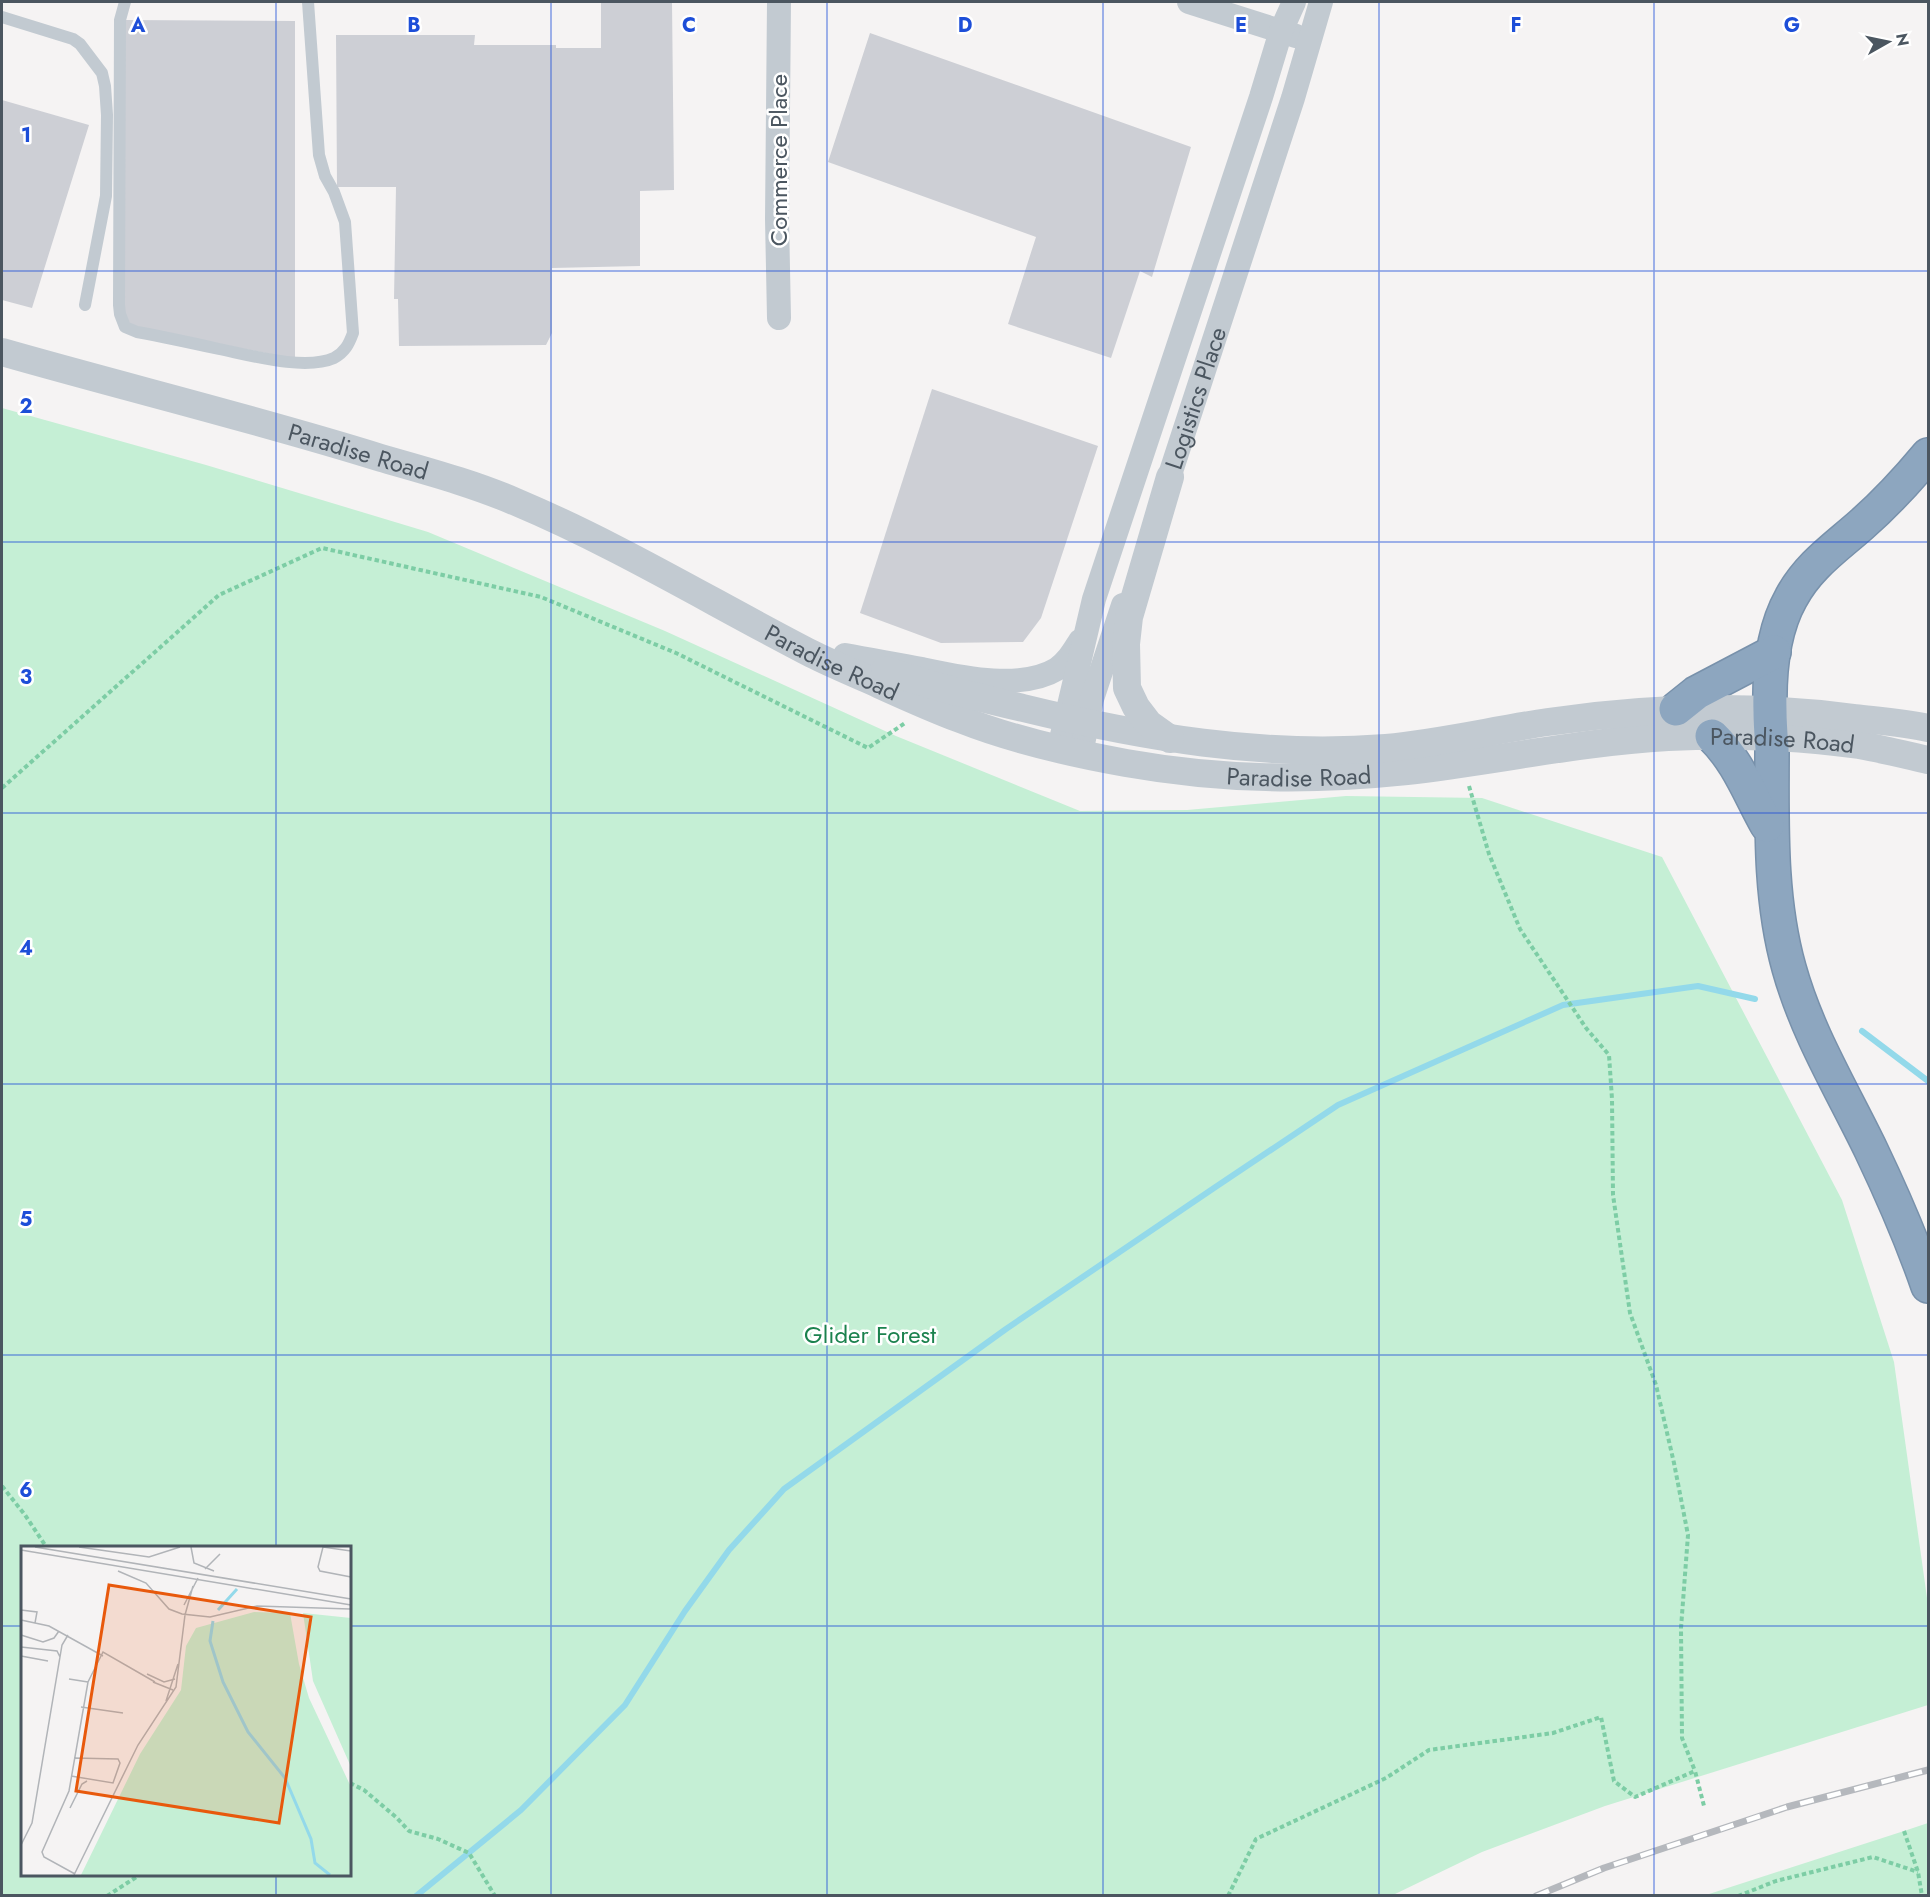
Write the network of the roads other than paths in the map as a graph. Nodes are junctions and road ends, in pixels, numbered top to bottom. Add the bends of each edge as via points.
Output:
1 (125, 2) edge
2 (308, 2) edge
3 (779, 2) edge
4 (1189, 2) edge
5 (1294, 2) edge
6 (1322, 2) edge
7 (2, 17) edge
8 (1292, 43) junction
9 (85, 305) dead end
10 (779, 318) dead end
11 (2, 352) edge
12 (1929, 455) edge
13 (1170, 477) junction
14 (700, 593) junction
15 (1084, 633) junction
16 (1774, 652) junction
17 (845, 655) junction
18 (1676, 709) junction
19 (1076, 721) junction
20 (1771, 723) junction
21 (1929, 728) edge
22 (1712, 736) junction
23 (1170, 739) junction
24 (1070, 751) junction
25 (1929, 760) edge
26 (1772, 832) junction
27 (1929, 1286) edge

1 - 2 lane via 120,20 119,304 125,327 281,362 318,362 341,354 353,333 345,222 319,155
3 - 10 street, Commerce Place
4 - 8 street
5 - 8 street, Logistics Place
6 - 8 street, Logistics Place
7 - 9 lane via 73,39 102,73 107,187
8 - 13 street, Logistics Place via 1289,110
8 - 15 street, Logistics Place via 1261,97
11 - 14 street, Paradise Road via 341,445 501,496 576,529
12 - 16 highway via 1801,582 1780,623
13 - 19 street, Logistics Place
13 - 23 street via 1129,617 1126,644 1127,688 1149,724
14 - 17 street, Paradise Road
14 - 24 street, Paradise Road via 815,656 960,720
15 - 17 street via 1070,658 1055,670 1036,677 1000,681
15 - 19 street, Logistics Place
16 - 18 highway via 1696,693
16 - 20 highway
17 - 19 street, Paradise Road via 911,679
18 - 20 street, Paradise Road
18 - 23 street, Paradise Road via 1547,722 1387,748 1290,750
19 - 23 street, Paradise Road
19 - 24 street, Logistics Place
20 - 21 street, Paradise Road via 1834,715
20 - 22 street, Paradise Road
20 - 25 street, Paradise Road
20 - 26 highway
22 - 24 street, Paradise Road via 1634,740 1401,771 1291,779 1197,774
22 - 26 highway via 1733,761
26 - 27 highway via 1780,923 1799,999

